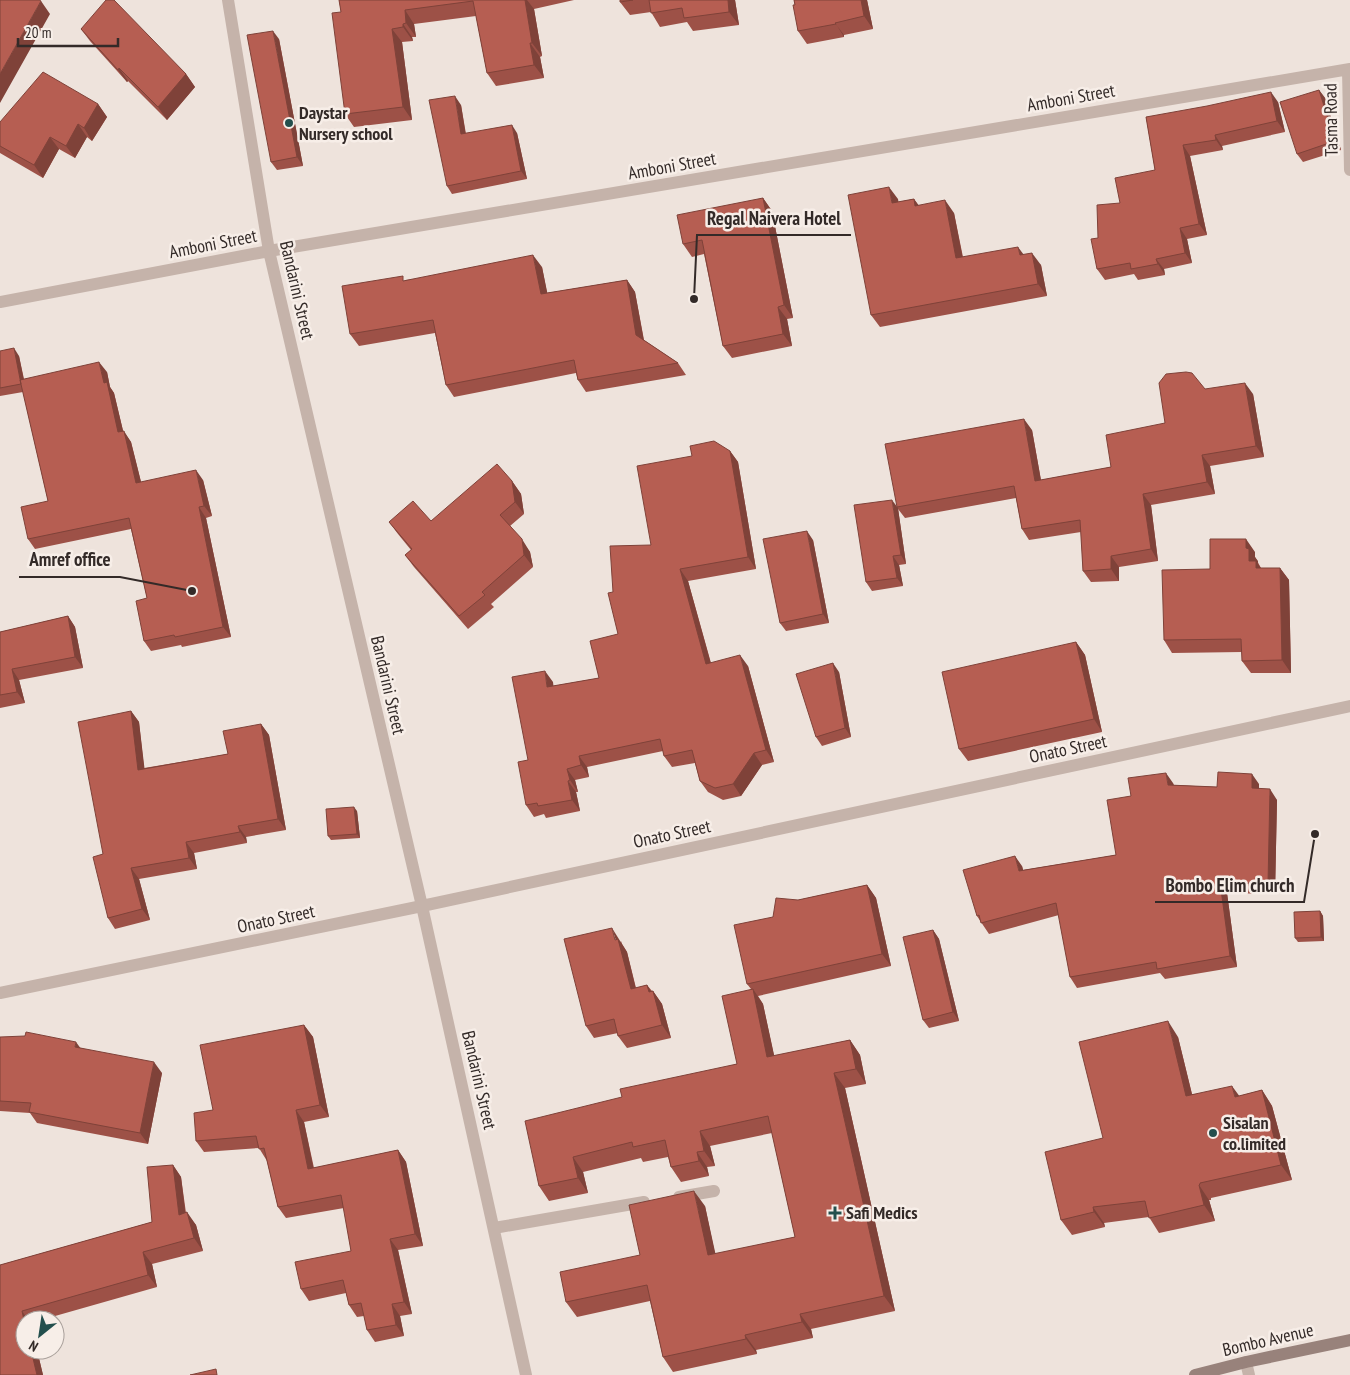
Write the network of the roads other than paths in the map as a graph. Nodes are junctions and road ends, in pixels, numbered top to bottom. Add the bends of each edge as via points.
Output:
1 (228, 0) edge
2 (1349, 69) edge
3 (1350, 170) edge
4 (269, 251) junction
5 (0, 302) edge
6 (1350, 706) edge
7 (422, 906) junction
8 (0, 993) edge
9 (714, 1191) dead end
10 (494, 1228) junction
11 (1350, 1340) edge
12 (1246, 1362) junction
13 (526, 1375) edge
14 (1194, 1375) edge
15 (1250, 1375) edge

1 - 4 street, Bandarini Street
2 - 3 street, Tasma Road
2 - 4 street, Amboni Street
4 - 5 street, Amboni Street
4 - 7 street, Bandarini Street
6 - 7 street, Onato Street
7 - 8 street, Onato Street
7 - 10 street, Bandarini Street
9 - 10 street
10 - 13 street, Bandarini Street
11 - 12 street, Bombo Avenue
12 - 14 street, Bombo Avenue
12 - 15 street

